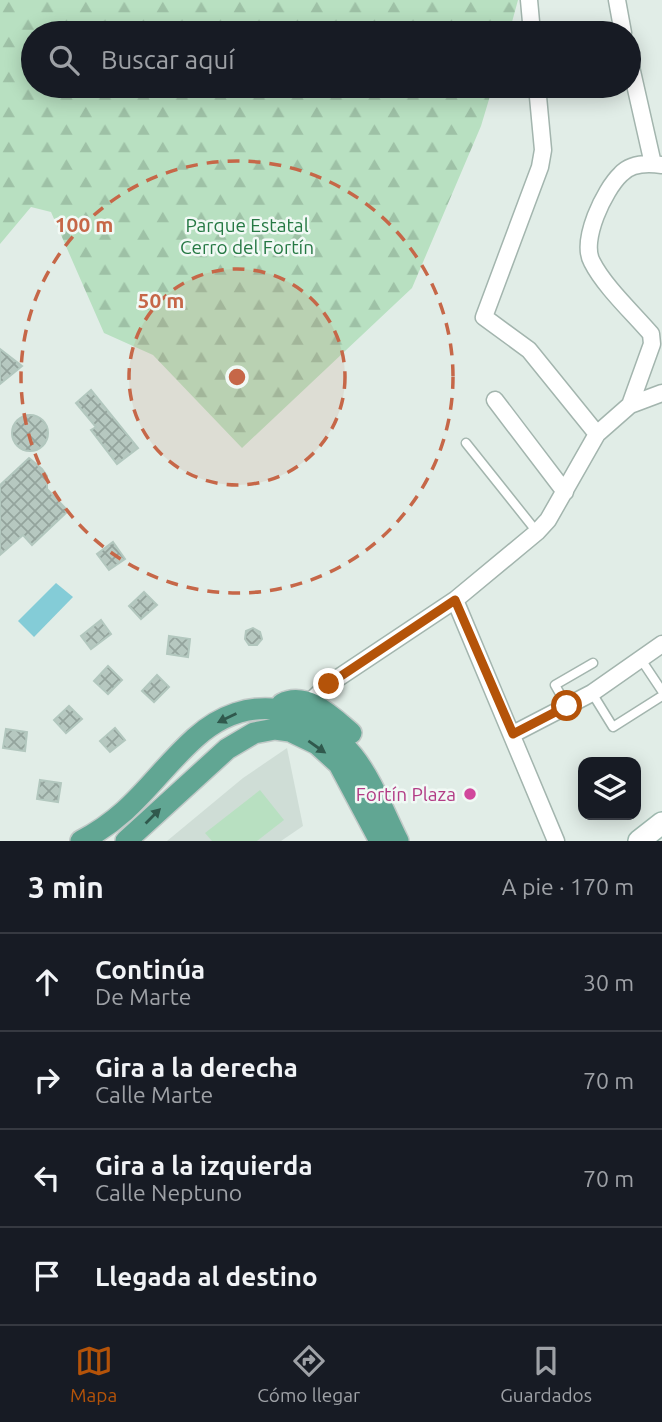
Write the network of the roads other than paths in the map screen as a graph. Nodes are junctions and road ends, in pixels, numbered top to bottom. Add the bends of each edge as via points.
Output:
1 (529, 0) edge
2 (617, 0) edge
3 (531, 21) edge
4 (621, 21) edge
5 (538, 98) edge
6 (640, 98) edge
7 (658, 164) edge
8 (662, 393) edge
9 (495, 400) dead end
10 (630, 405) junction
11 (597, 434) junction
12 (466, 443) dead end
13 (565, 492) junction
14 (537, 532) junction
15 (455, 600) junction
16 (662, 644) edge
17 (642, 661) junction
18 (593, 663) dead end
19 (592, 693) junction
20 (662, 693) edge
21 (567, 706) junction
22 (275, 708) junction
23 (303, 709) junction
24 (254, 733) junction
25 (513, 734) junction
26 (662, 823) edge
27 (81, 841) edge
28 (126, 841) edge
29 (380, 841) edge
30 (398, 841) edge
31 (414, 841) edge
32 (556, 841) edge
33 (639, 841) edge

1 - 3 street
2 - 4 street
5 - 11 street via 540,167 484,317 529,351
6 - 7 street
7 - 10 street via 635,165 621,174 590,226 587,247 592,262 650,334 653,344
8 - 10 street
9 - 13 street
10 - 11 street
11 - 13 street
12 - 14 lane
13 - 14 street
14 - 15 street
15 - 23 street via 329,684
15 - 25 street
16 - 17 street
17 - 19 street
17 - 20 lane
18 - 21 lane via 555,685
19 - 20 lane via 613,727
19 - 21 street
21 - 25 street
22 - 23 main road via 288,701
22 - 24 main road
22 -> 27 main road via 247,709 195,738 143,796 108,827
23 - 30 main road via 354,758
23 - 31 main road via 326,712 350,733 371,759
28 -> 24 main road via 226,749
24 -> 29 main road via 275,729 317,744 339,764
25 - 32 street
26 - 33 main road

